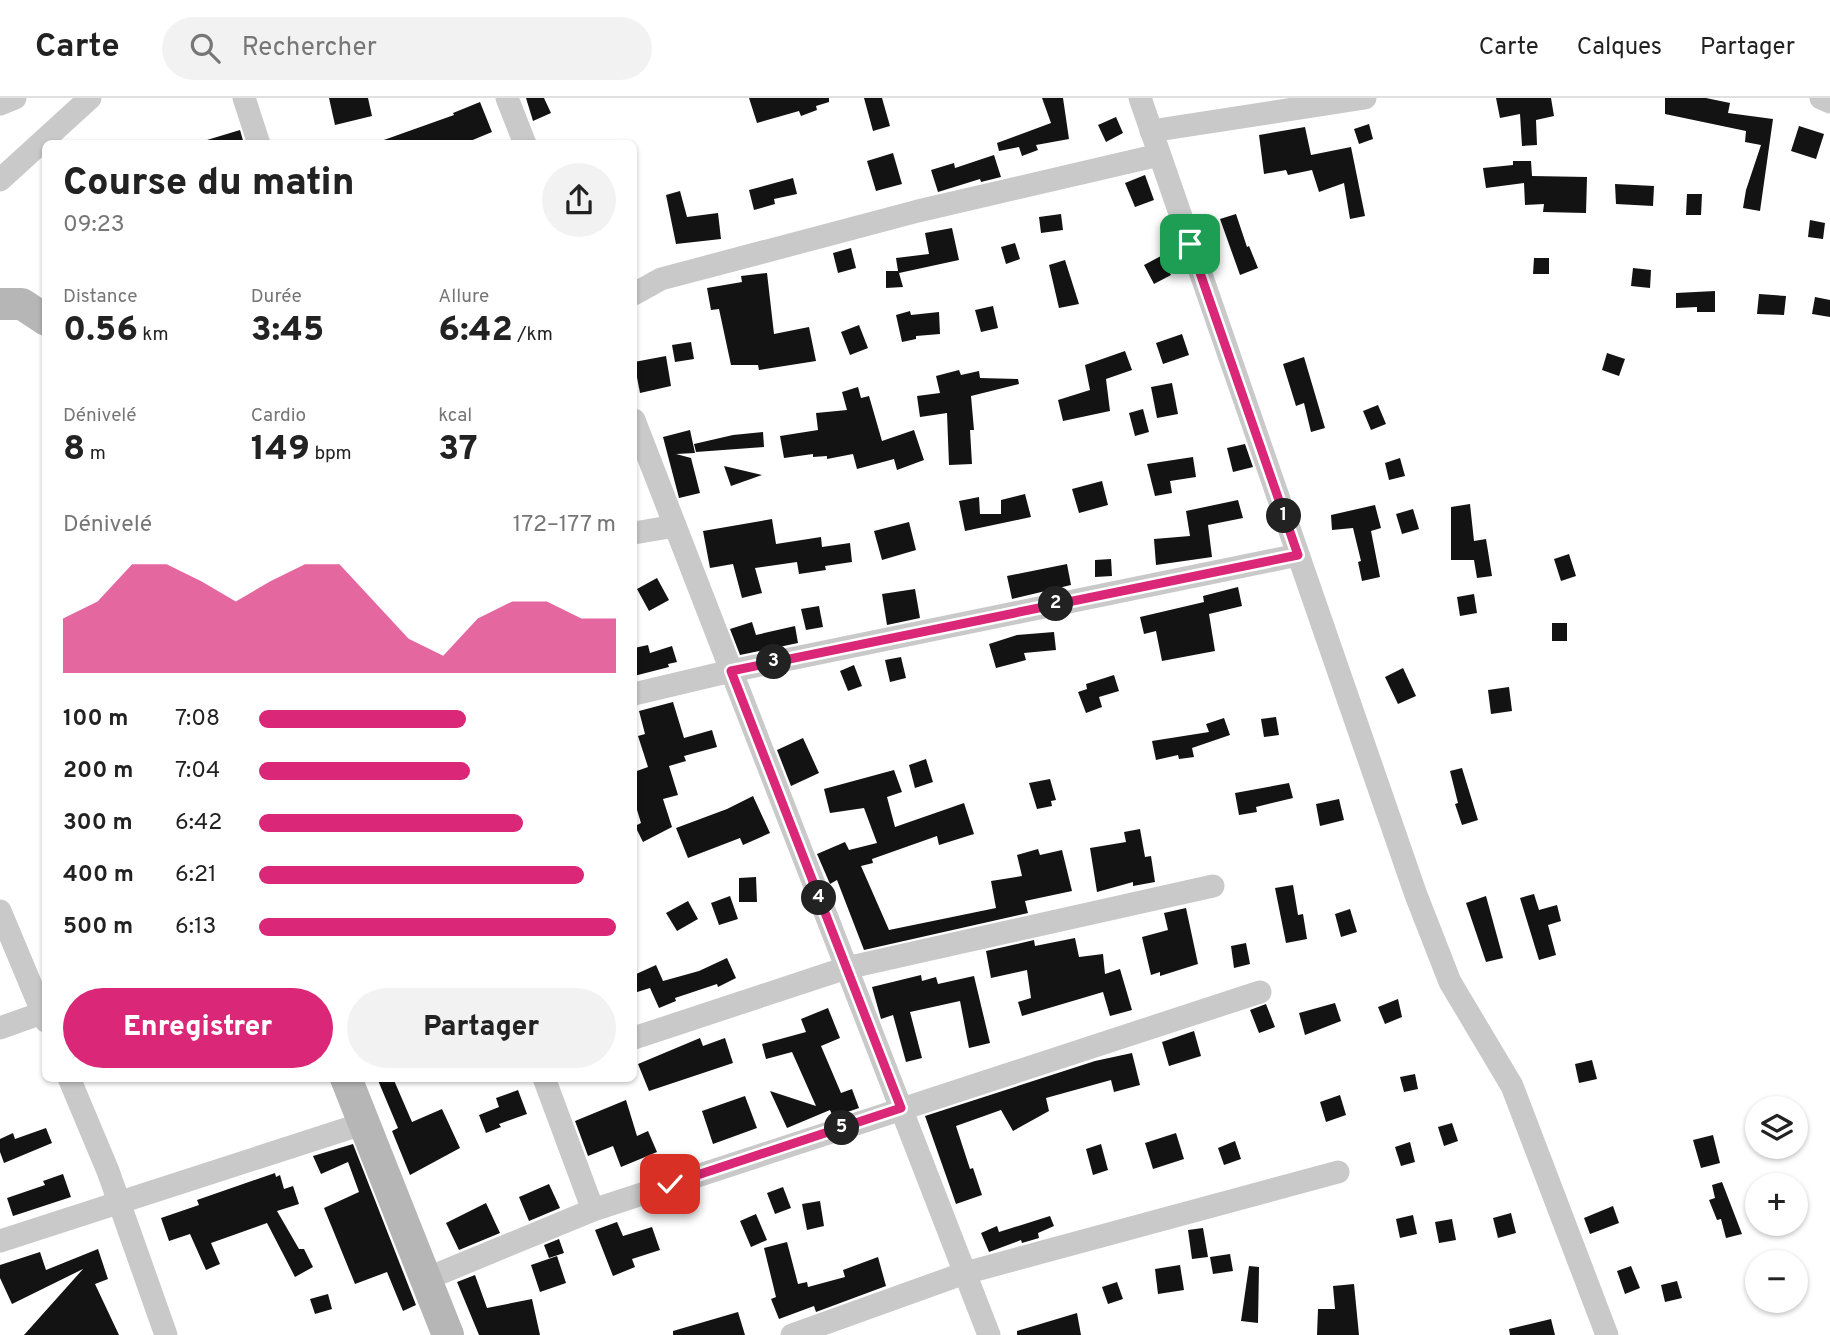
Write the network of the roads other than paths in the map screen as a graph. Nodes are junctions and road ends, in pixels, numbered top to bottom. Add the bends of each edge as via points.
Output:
1 (15, 98) edge
2 (90, 98) edge
3 (244, 98) edge
4 (507, 98) edge
5 (1140, 98) edge
6 (1364, 98) edge
7 (1821, 98) edge
8 (1830, 102) edge
9 (0, 104) edge
10 (1151, 131) junction
11 (44, 140) edge
12 (257, 140) edge
13 (523, 140) edge
14 (42, 142) edge
15 (1159, 155) junction
16 (0, 180) edge
17 (637, 293) edge
18 (0, 304) edge
19 (42, 317) edge
20 (637, 428) edge
21 (674, 526) junction
22 (637, 532) edge
23 (1298, 555) junction
24 (731, 671) junction
25 (637, 693) edge
26 (1213, 886) dead end
27 (0, 911) edge
28 (846, 968) junction
29 (1259, 992) dead end
30 (42, 1012) edge
31 (42, 1018) edge
32 (0, 1028) edge
33 (637, 1037) edge
34 (71, 1082) edge
35 (347, 1082) edge
36 (545, 1082) edge
37 (901, 1108) junction
38 (362, 1124) junction
39 (1338, 1172) dead end
40 (119, 1203) junction
41 (593, 1210) junction
42 (0, 1241) edge
43 (965, 1273) junction
44 (426, 1279) junction
45 (166, 1335) edge
46 (448, 1335) edge
47 (792, 1335) edge
48 (989, 1335) edge
49 (1607, 1335) edge

1 - 9 street
2 - 11 street
3 - 12 street
4 - 13 street
5 - 10 street
6 - 10 street
7 - 8 street
10 - 15 street
14 - 16 street
15 - 17 street via 918,211 675,275
15 - 23 street
18 - 19 main road via 22,304
20 - 21 street
21 - 22 street
21 - 24 street
23 - 24 street
23 - 49 street via 1450,982 1512,1086
24 - 25 street
24 - 28 street
26 - 28 street
27 - 30 street
28 - 33 street
28 - 37 street
29 - 37 street
31 - 32 street
34 - 40 street
35 - 38 main road
36 - 41 street
37 - 41 street
37 - 43 street
38 - 40 street
38 - 44 main road
39 - 43 street
40 - 42 street
40 - 45 street
41 - 44 street
43 - 47 street
43 - 48 street
44 - 46 main road

